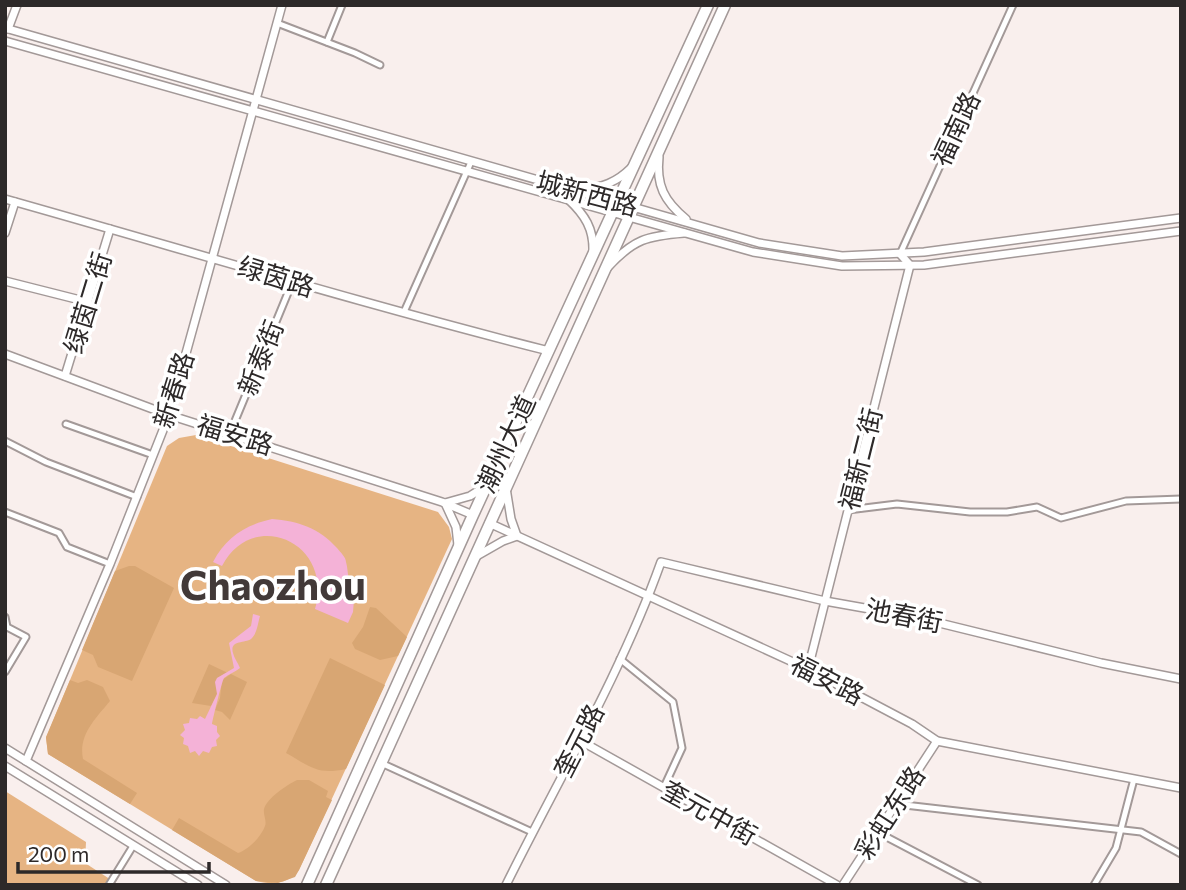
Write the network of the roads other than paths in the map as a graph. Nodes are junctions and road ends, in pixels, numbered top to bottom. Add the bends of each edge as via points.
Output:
1 (17, 5) edge
2 (282, 5) edge
3 (342, 5) edge
4 (708, 5) edge
5 (725, 5) edge
6 (1013, 5) edge
7 (277, 23) junction
8 (7, 29) edge
9 (5, 41) edge
10 (327, 42) junction
11 (380, 65) dead end
12 (257, 100) junction
13 (253, 112) junction
14 (660, 148) junction
15 (471, 162) junction
16 (634, 165) junction
17 (467, 171) junction
18 (573, 190) junction
19 (568, 199) junction
20 (5, 200) edge
21 (15, 202) junction
22 (615, 206) junction
23 (632, 211) junction
24 (1181, 218) edge
25 (689, 222) junction
26 (110, 229) junction
27 (1181, 231) edge
28 (5, 233) edge
29 (688, 233) junction
30 (900, 254) junction
31 (593, 255) junction
32 (212, 257) junction
33 (910, 265) junction
34 (606, 270) junction
35 (5, 281) edge
36 (292, 283) junction
37 (88, 302) junction
38 (404, 312) junction
39 (549, 351) junction
40 (5, 354) edge
41 (65, 376) junction
42 (169, 415) junction
43 (66, 424) dead end
44 (230, 433) junction
45 (5, 441) edge
46 (153, 455) junction
47 (486, 485) junction
48 (506, 485) junction
49 (137, 497) junction
50 (1181, 499) edge
51 (445, 503) junction
52 (848, 510) junction
53 (5, 512) edge
54 (469, 514) junction
55 (489, 523) junction
56 (517, 536) junction
57 (458, 549) junction
58 (472, 560) junction
59 (110, 564) junction
60 (649, 595) junction
61 (825, 601) junction
62 (5, 617) edge
63 (620, 659) junction
64 (808, 669) junction
65 (5, 672) edge
66 (1181, 679) edge
67 (581, 741) junction
68 (937, 741) junction
69 (5, 748) edge
70 (26, 761) junction
71 (380, 763) junction
72 (5, 766) edge
73 (1133, 779) junction
74 (664, 787) junction
75 (1181, 788) edge
76 (896, 804) junction
77 (1122, 830) junction
78 (532, 832) junction
79 (877, 832) junction
80 (133, 846) junction
81 (1181, 854) edge
82 (313, 873) junction
83 (329, 882) edge
84 (109, 885) edge
85 (198, 885) edge
86 (226, 885) edge
87 (297, 885) edge
88 (307, 885) edge
89 (506, 885) edge
90 (837, 885) edge
91 (843, 885) edge
92 (978, 885) edge
93 (1094, 885) edge

1 - 8 street
2 - 7 street, 新春路
3 - 10 street
4 - 16 highway, 潮州大道
5 - 14 highway, 潮州大道
6 - 30 street, 福南路
7 - 10 street
7 - 12 street, 新春路
8 - 12 street, 城新西路
9 - 13 street, 城新西路
10 - 11 street
12 - 13 street, 新春路
12 - 15 street, 城新西路
13 - 17 street, 城新西路
13 - 32 street, 新春路
14 - 23 highway, 潮州大道
14 - 25 street via 659,181 675,210
15 - 17 street
15 - 18 street, 城新西路
16 - 18 street via 608,185
16 - 22 highway, 潮州大道
17 - 19 street, 城新西路
17 - 38 street
18 - 22 street, 城新西路
19 - 22 street, 城新西路
19 - 31 street via 589,224
20 - 21 street, 绿茵路
21 - 26 street, 绿茵路
21 - 28 street
22 - 23 street, 城新西路
22 - 31 highway, 潮州大道
23 - 25 street, 城新西路
23 - 29 street, 城新西路
23 - 34 highway, 潮州大道
24 - 30 street, 城新西路
25 - 30 street, 城新西路 via 759,243 842,256
26 - 32 street, 绿茵路
26 - 37 street, 绿茵二街
27 - 33 street, 城新西路
29 - 33 street, 城新西路 via 753,252 842,266
29 - 34 street via 646,237
30 - 33 street
31 - 39 highway, 潮州大道
32 - 36 street, 绿茵路
32 - 42 street, 新春路
33 - 52 street, 福新二街
34 - 48 highway, 潮州大道
35 - 37 street
36 - 38 street, 绿茵路
36 - 44 street, 新泰街
37 - 41 street, 绿茵二街
38 - 39 street, 绿茵路
39 - 47 highway, 潮州大道
40 - 41 street, 福安路
41 - 42 street, 福安路
42 - 44 street, 福安路
42 - 46 street, 新春路
43 - 46 street
44 - 51 street, 福安路
45 - 49 street
46 - 49 street, 新春路
47 - 51 street via 470,496
47 - 54 highway, 潮州大道
48 - 55 highway, 潮州大道
48 - 56 street
49 - 59 street, 新春路
50 - 52 street via 1126,501 1061,518 1037,507 970,512 897,504
51 - 54 street, 福安路
51 - 57 street via 456,527
52 - 61 street, 福新二街
53 - 59 street via 59,533 67,547
54 - 57 highway, 潮州大道
55 - 56 street, 福安路
55 - 58 highway, 潮州大道
56 - 58 street
56 - 60 street, 福安路
57 - 82 highway, 潮州大道
58 - 71 highway, 潮州大道
59 - 70 street, 新春路
60 - 61 street, 池春街 via 661,562
60 - 63 street, 奎元路
60 - 64 street, 福安路
61 - 64 street, 福新二街
61 - 66 street, 池春街 via 915,617
62 - 65 street via 8,627 26,637
63 - 67 street, 奎元路
63 - 74 street via 673,702 682,748
64 - 68 street, 福安路
67 - 74 street, 奎元中街
67 - 78 street, 奎元路
68 - 73 street, 福安路
68 - 76 street, 彩虹东路
69 - 70 street
70 - 86 street
71 - 78 street
71 - 83 highway, 潮州大道
72 - 80 street
73 - 75 street, 福安路
73 - 77 street
74 - 90 street, 奎元中街
76 - 77 street
76 - 79 street, 彩虹东路
77 - 81 street via 1141,832
77 - 93 street
78 - 89 street, 奎元路
79 - 91 street, 彩虹东路
79 - 92 street
80 - 84 street
80 - 85 street
82 - 87 highway
82 - 88 highway, 潮州大道

